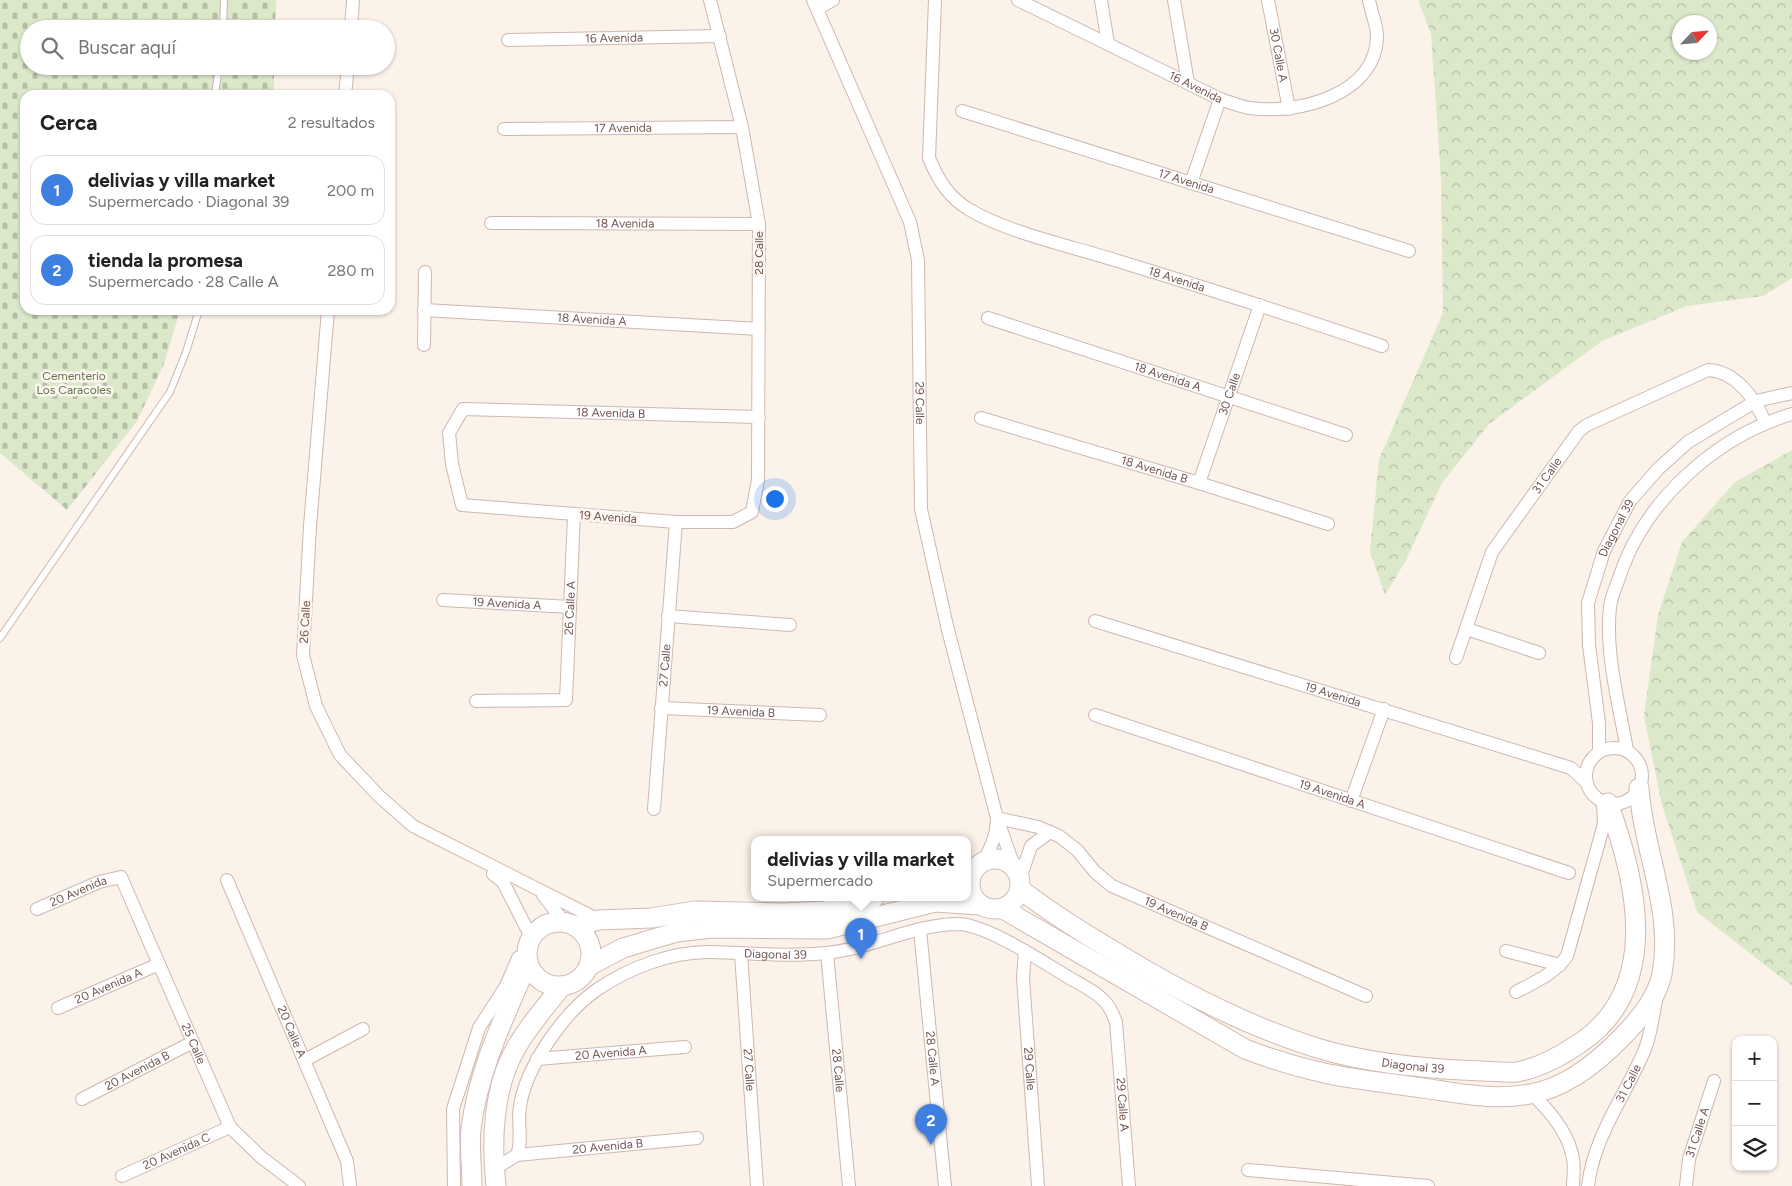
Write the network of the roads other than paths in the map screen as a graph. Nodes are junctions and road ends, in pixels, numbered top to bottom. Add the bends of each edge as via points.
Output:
1 (224, 0) edge
2 (353, 0) edge
3 (710, 0) edge
4 (833, 0) edge
5 (935, 0) edge
6 (1018, 0) edge
7 (1101, 0) edge
8 (1174, 0) edge
9 (1268, 0) edge
10 (1369, 0) edge
11 (815, 5) edge
12 (223, 20) edge
13 (352, 20) edge
14 (720, 36) junction
15 (508, 40) dead end
16 (1108, 44) junction
17 (218, 75) edge
18 (347, 75) edge
19 (1188, 83) junction
20 (216, 90) edge
21 (346, 90) edge
22 (1220, 99) junction
23 (1289, 109) junction
24 (962, 111) dead end
25 (742, 127) junction
26 (504, 129) dead end
27 (1191, 183) junction
28 (491, 223) dead end
29 (759, 224) junction
30 (1409, 251) dead end
31 (425, 272) dead end
32 (1260, 305) junction
33 (424, 310) junction
34 (197, 315) edge
35 (328, 315) edge
36 (988, 318) dead end
37 (759, 329) junction
38 (424, 345) dead end
39 (1382, 346) dead end
40 (1792, 393) edge
41 (1229, 395) junction
42 (1756, 401) junction
43 (1792, 414) edge
44 (759, 417) junction
45 (981, 418) dead end
46 (1765, 422) junction
47 (1346, 435) dead end
48 (1200, 483) junction
49 (462, 506) joint
50 (752, 512) joint
51 (574, 515) junction
52 (676, 522) junction
53 (1328, 524) dead end
54 (443, 600) dead end
55 (570, 607) junction
56 (668, 616) junction
57 (1095, 621) dead end
58 (790, 625) dead end
59 (1467, 629) junction
60 (0, 638) edge
61 (1539, 653) dead end
62 (1456, 658) dead end
63 (476, 701) dead end
64 (662, 708) junction
65 (1384, 710) junction
66 (820, 715) dead end
67 (1095, 715) dead end
68 (1627, 750) junction
69 (1599, 752) junction
70 (1589, 763) junction
71 (1571, 768) junction
72 (1587, 783) junction
73 (1639, 788) junction
74 (1351, 801) junction
75 (1605, 802) junction
76 (654, 809) dead end
77 (997, 818) junction
78 (1050, 832) junction
79 (475, 859) junction
80 (974, 870) edge
81 (1569, 873) dead end
82 (121, 877) joint
83 (1018, 879) junction
84 (227, 880) dead end
85 (542, 892) junction
86 (971, 892) edge
87 (863, 901) edge
88 (980, 905) junction
89 (37, 909) dead end
90 (1003, 909) junction
91 (599, 920) junction
92 (569, 924) junction
93 (920, 930) junction
94 (529, 951) junction
95 (1506, 951) dead end
96 (1025, 952) junction
97 (827, 953) junction
98 (740, 954) junction
99 (159, 964) junction
100 (1560, 965) junction
101 (588, 966) junction
102 (1661, 977) junction
103 (562, 986) junction
104 (1516, 992) dead end
105 (1366, 996) dead end
106 (58, 1008) dead end
107 (1116, 1022) joint
108 (363, 1029) dead end
109 (193, 1042) junction
110 (685, 1047) dead end
111 (536, 1059) junction
112 (305, 1060) junction
113 (1714, 1081) dead end
114 (1532, 1094) junction
115 (82, 1099) dead end
116 (230, 1127) junction
117 (697, 1138) dead end
118 (517, 1156) junction
119 (1248, 1170) dead end
120 (122, 1176) dead end
121 (495, 1178) edge
122 (299, 1186) edge
123 (350, 1186) edge
124 (454, 1186) edge
125 (472, 1186) edge
126 (757, 1186) edge
127 (849, 1186) edge
128 (945, 1186) edge
129 (1038, 1186) edge
130 (1129, 1186) edge
131 (1428, 1186) edge
132 (1573, 1186) edge
133 (1588, 1186) edge
134 (1686, 1186) edge

1 - 12 lane
2 - 13 street
3 - 14 street, 28 Calle
4 - 11 street
5 - 32 street, 18 Avenida via 929,158 951,196 971,211 1017,230
6 - 16 street, 16 Avenida
7 - 16 street
8 - 19 street
9 - 23 street, 30 Calle A
10 - 23 street, 16 Avenida via 1377,34 1372,60 1355,81 1338,94
11 - 77 street, 29 Calle via 910,222 918,260 921,509 947,626
14 - 15 street, 16 Avenida
14 - 25 street, 28 Calle
16 - 19 street, 16 Avenida
17 - 20 lane
18 - 21 street
19 - 22 street, 16 Avenida
22 - 23 street, 16 Avenida via 1249,108
22 - 27 street
24 - 27 street, 17 Avenida
25 - 26 street, 17 Avenida
25 - 29 street, 28 Calle
27 - 30 street, 17 Avenida
28 - 29 street, 18 Avenida
29 - 37 street, 28 Calle
31 - 33 street
32 - 39 street, 18 Avenida
32 - 41 street, 30 Calle
33 - 37 street, 18 Avenida A
33 - 38 street
34 - 60 lane via 170,392
35 - 79 street, 26 Calle via 303,655 316,706 340,756 380,797 414,826
36 - 41 street, 18 Avenida A
37 - 44 street, 28 Calle
40 - 42 street, Diagonal 39
41 - 47 street, 18 Avenida A
41 - 48 street, 30 Calle
42 - 46 street
42 - 59 street, 31 Calle via 1726,375 1708,370 1579,431 1492,552
42 - 69 street, Diagonal 39 via 1688,442 1658,469 1630,501 1604,551 1588,602
43 - 46 street, Diagonal 39
44 - 49 street, 18 Avenida B via 463,410 449,433
44 - 50 street, 28 Calle via 758,480
45 - 48 street, 18 Avenida B
46 - 68 street, Diagonal 39 via 1725,446 1675,485 1648,519 1625,558 1610,606 1609,645
48 - 53 street, 18 Avenida B
49 - 51 street, 19 Avenida
50 - 52 street, 19 Avenida via 733,522
51 - 52 street, 19 Avenida
51 - 55 street, 26 Calle A
52 - 56 street, 27 Calle
54 - 55 street, 19 Avenida A
55 - 63 street, 26 Calle A via 566,700
56 - 58 street
56 - 64 street, 27 Calle
57 - 65 street, 19 Avenida
59 - 61 street
59 - 62 street, 31 Calle
64 - 66 street, 19 Avenida B
64 - 76 street, 27 Calle
65 - 71 street, 19 Avenida
65 - 74 street
67 - 74 street, 19 Avenida A
68 - 69 street via 1611,748
68 - 73 street via 1641,769
69 - 70 street
70 - 71 street
70 - 72 street
71 - 72 street, 19 Avenida
72 - 75 street via 1595,796
73 - 75 street via 1632,798 1624,802
73 - 102 street, Diagonal 39 via 1641,818 1661,895 1665,943
74 - 81 street, 19 Avenida A
75 - 83 street, Diagonal 39 via 1625,854 1635,904 1635,962 1619,1004 1594,1034 1555,1059 1516,1072 1449,1070 1378,1061 1318,1048 1258,1027 1154,976 1047,910
75 - 100 street via 1604,824 1567,956
77 - 78 street, 19 Avenida B
77 - 80 street, 29 Calle via 989,852
77 - 83 street, 29 Calle
78 - 83 street via 1030,846
78 - 105 street, 19 Avenida B via 1068,841 1112,886
79 - 85 street, 26 Calle
79 - 94 street, 26 Calle via 503,882
80 - 83 street via 988,860 1003,860
82 - 89 street, 20 Avenida via 99,882
82 - 99 street, 25 Calle
83 - 90 street via 1014,901
84 - 112 street, 20 Calle A
85 - 91 street, 26 Calle
85 - 92 street, 26 Calle
86 - 88 street
87 - 91 street via 825,911 783,914 695,911 651,918
88 - 90 street via 987,909
88 - 101 street, Diagonal 39 via 934,902 827,929 711,928 677,932 623,948
90 - 114 street, Diagonal 39 via 1245,1049 1276,1060 1326,1074 1494,1098
91 - 92 street
92 - 94 street via 545,925
92 - 101 street via 584,933 589,944
93 - 96 street, Diagonal 39 via 961,924 994,935
93 - 97 street, Diagonal 39
93 - 128 street, 28 Calle A
94 - 103 street via 533,972 551,985
94 - 124 street via 518,958 506,986 479,1028 453,1109
94 - 125 street via 492,1047 480,1088 471,1129
95 - 100 street
96 - 107 street, Diagonal 39 via 1100,997 1111,1008
96 - 129 street, 29 Calle via 1023,978
97 - 98 street, Diagonal 39
97 - 127 street, 28 Calle
98 - 111 street, Diagonal 39 via 710,952 674,956 628,971 594,992 563,1022
98 - 126 street, 27 Calle
99 - 106 street, 20 Avenida A
99 - 109 street, 25 Calle
100 - 104 street
101 - 103 street via 578,979
102 - 114 street, Diagonal 39 via 1642,1017 1599,1061 1567,1081
102 - 133 street, 31 Calle via 1646,1046 1625,1092 1606,1122 1589,1173
103 - 121 street via 515,1049 500,1091 493,1132
107 - 130 street, 29 Calle A
108 - 112 street
109 - 115 street, 20 Avenida B
109 - 116 street, 25 Calle
110 - 111 street, 20 Avenida A
111 - 118 street, Diagonal 39 via 520,1106
112 - 123 street, 20 Calle A via 347,1161
113 - 134 street, 31 Calle A via 1689,1159
114 - 132 street via 1563,1131 1573,1159
116 - 120 street, 20 Avenida C
116 - 122 street, 25 Calle via 260,1157
117 - 118 street, 20 Avenida B
118 - 121 street
119 - 131 street

